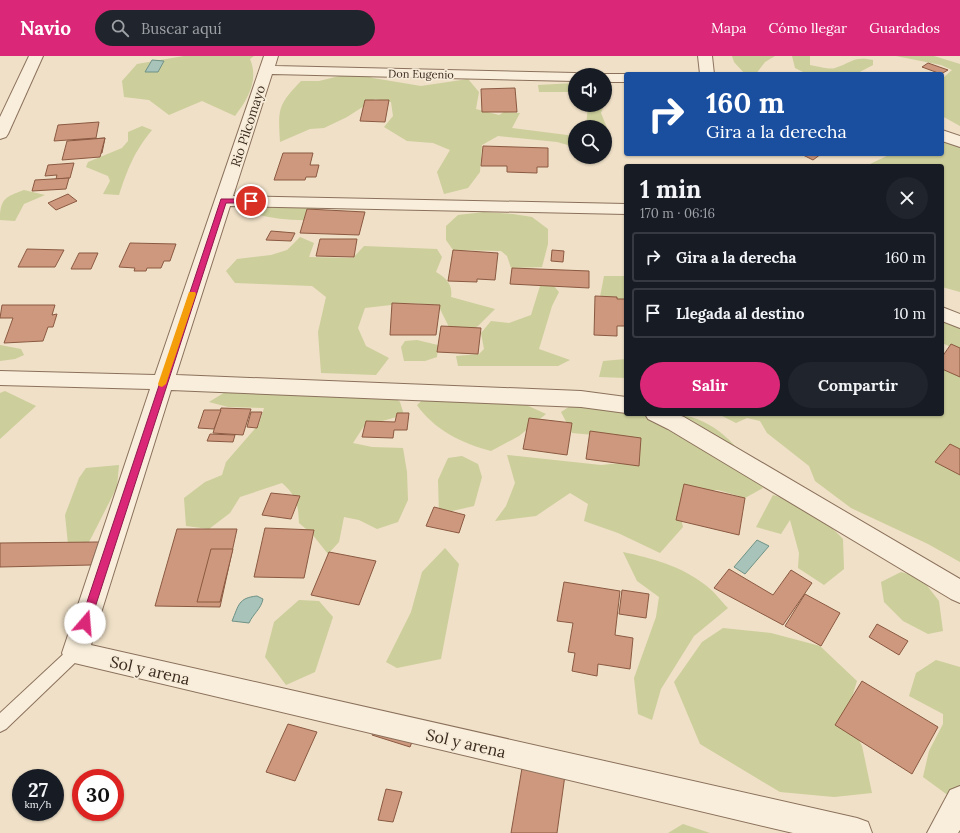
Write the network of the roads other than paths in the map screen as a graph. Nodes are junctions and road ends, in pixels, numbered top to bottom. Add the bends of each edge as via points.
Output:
1 (36, 56) edge
2 (705, 56) edge
3 (269, 63) edge
4 (707, 72) edge
5 (568, 77) edge
6 (612, 78) edge
7 (624, 78) edge
8 (0, 134) edge
9 (944, 136) edge
10 (960, 142) edge
11 (223, 201) junction
12 (624, 209) edge
13 (944, 314) edge
14 (960, 322) edge
15 (0, 378) edge
16 (162, 382) junction
17 (624, 405) edge
18 (660, 416) edge
19 (960, 592) edge
20 (75, 653) junction
21 (0, 724) edge
22 (960, 800) edge
23 (857, 833) edge
24 (942, 833) edge

1 - 8 street
2 - 4 street
3 - 5 street, Don Eugenio
3 - 11 street, Rio Pilcomayo
6 - 7 street
9 - 10 street
11 - 12 street
11 - 16 street, Rio Pilcomayo
13 - 14 street
15 - 16 street
16 - 17 street via 600,400
16 - 20 street, Rio Pilcomayo
18 - 19 street via 682,426
20 - 21 lane
20 - 23 street, Sol y arena
22 - 24 street

